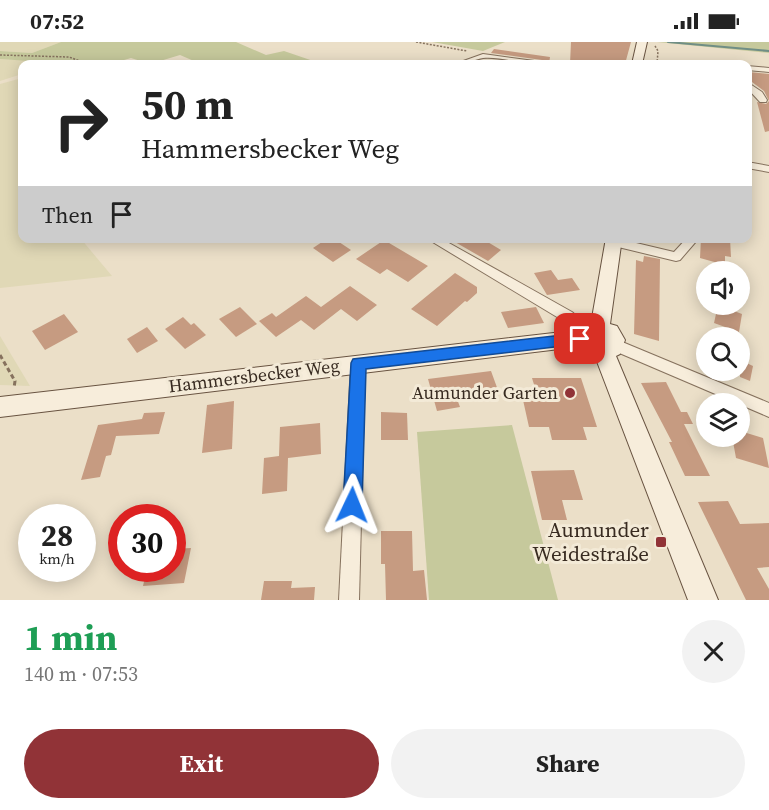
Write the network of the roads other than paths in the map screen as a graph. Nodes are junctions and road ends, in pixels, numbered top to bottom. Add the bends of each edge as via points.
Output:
1 (642, 42) edge
2 (470, 60) edge
3 (512, 60) edge
4 (639, 60) edge
5 (752, 68) edge
6 (769, 70) edge
7 (752, 88) edge
8 (766, 101) edge
9 (752, 166) edge
10 (769, 169) edge
11 (440, 243) edge
12 (613, 243) edge
13 (625, 243) edge
14 (689, 243) edge
15 (588, 331) junction
16 (609, 348) junction
17 (358, 363) junction
18 (6, 406) edge
19 (769, 410) edge
20 (348, 600) edge
21 (703, 600) edge

1 - 4 street
2 - 3 street via 483,56
5 - 6 street
7 - 8 street
9 - 10 street
11 - 15 street via 567,315
12 - 15 street
13 - 14 street via 676,257
15 - 16 street via 590,348
15 - 17 street, Hammersbecker Weg
16 - 19 street
16 - 21 street
17 - 18 street, Hammersbecker Weg
17 - 20 street

